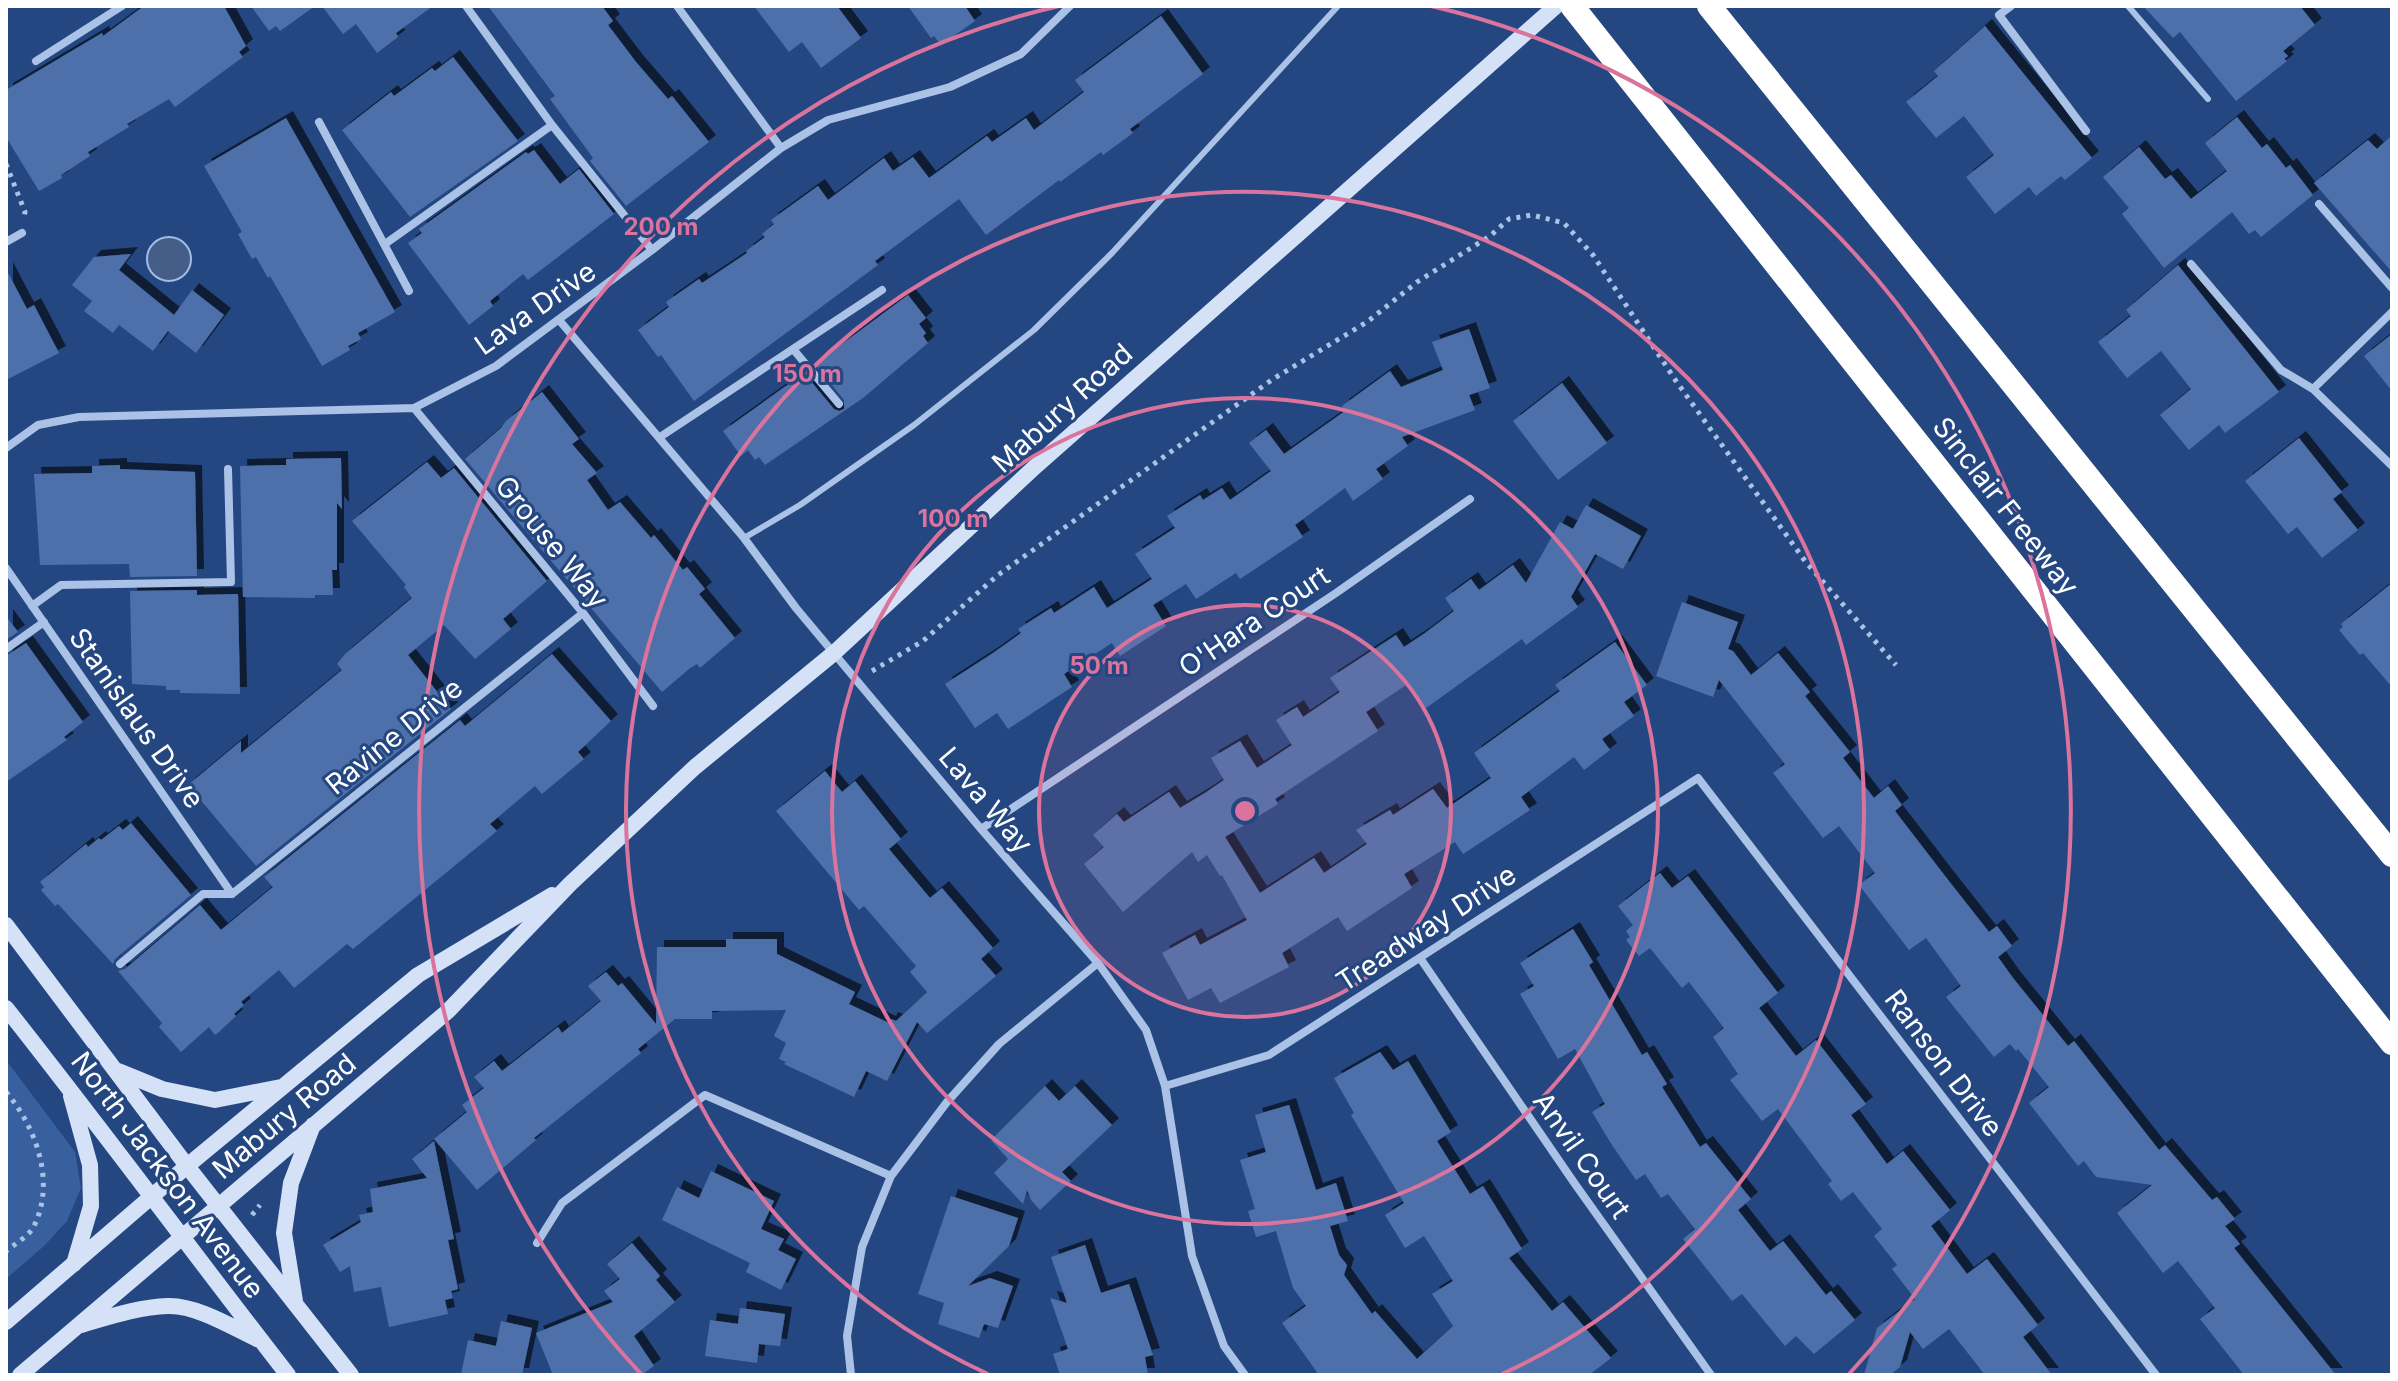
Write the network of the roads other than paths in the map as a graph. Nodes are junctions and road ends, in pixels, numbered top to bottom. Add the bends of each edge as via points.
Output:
1 (122, 6) edge
2 (466, 6) edge
3 (677, 6) edge
4 (1070, 6) edge
5 (1338, 6) edge
6 (1556, 6) edge
7 (1572, 6) edge
8 (1709, 6) edge
9 (2011, 6) edge
10 (2128, 6) edge
11 (110, 10) edge
12 (36, 61) dead end
13 (2208, 99) dead end
14 (319, 122) dead end
15 (552, 125) junction
16 (2086, 131) dead end
17 (781, 148) junction
18 (2319, 204) dead end
19 (22, 233) road end
20 (6, 242) edge
21 (385, 244) junction
22 (652, 250) junction
23 (2191, 264) dead end
24 (2392, 288) edge
25 (882, 290) dead end
26 (409, 291) dead end
27 (2392, 312) edge
28 (559, 320) junction
29 (793, 349) junction
30 (2313, 389) junction
31 (839, 404) dead end
32 (414, 408) junction
33 (660, 437) junction
34 (6, 448) edge
35 (2392, 466) edge
36 (228, 469) dead end
37 (1470, 499) dead end
38 (744, 538) junction
39 (6, 568) edge
40 (32, 606) junction
41 (583, 613) junction
42 (44, 622) junction
43 (6, 649) edge
44 (834, 653) junction
45 (653, 706) dead end
46 (1698, 778) joint
47 (981, 829) junction
48 (2392, 855) edge
49 (570, 884) junction
50 (232, 894) junction
51 (6, 925) edge
52 (1420, 958) junction
53 (1098, 963) junction
54 (120, 964) dead end
55 (6, 1008) edge
56 (2392, 1043) edge
57 (115, 1069) junction
58 (286, 1086) junction
59 (1165, 1086) junction
60 (68, 1087) junction
61 (314, 1124) junction
62 (187, 1166) junction
63 (891, 1176) junction
64 (153, 1196) junction
65 (219, 1205) junction
66 (180, 1236) junction
67 (537, 1243) dead end
68 (74, 1265) junction
69 (296, 1303) junction
70 (6, 1322) edge
71 (75, 1327) junction
72 (262, 1341) junction
73 (20, 1375) edge
74 (288, 1375) edge
75 (351, 1375) edge
76 (851, 1375) edge
77 (1245, 1375) edge
78 (1711, 1375) edge
79 (2156, 1375) edge

1 - 11 street
2 - 15 street
3 - 17 street
4 - 17 street, Lava Drive via 1021,54 950,87 828,120
5 - 38 lane via 1112,253 1034,330 914,425
6 - 44 main road, Mabury Road via 1037,465
7 - 56 highway, Sinclair Freeway
8 - 48 highway
9 - 16 street via 1999,15
10 - 13 lane
11 - 12 street
14 - 21 street
15 - 21 street
15 - 22 street
17 - 22 street, Lava Drive
18 - 24 street
19 - 20 street
21 - 26 street
22 - 28 street, Lava Drive
23 - 30 street via 2281,370
25 - 29 street
27 - 30 street
28 - 32 street, Lava Drive via 496,366
28 - 33 street, Lava Way
29 - 31 street
29 - 33 street
30 - 35 street
32 - 34 street, Lava Drive via 79,417 38,425
32 - 41 street, Grouse Way
33 - 38 street, Lava Way
36 - 40 street via 231,582 61,585
37 - 47 street, O'Hara Court
38 - 44 street, Lava Way
39 - 40 street, Stanislaus Drive
40 - 42 street, Stanislaus Drive
41 - 45 street, Grouse Way
41 - 50 street, Ravine Drive
42 - 43 street
42 - 50 street, Stanislaus Drive
44 - 47 street, Lava Way
44 - 49 main road, Mabury Road via 695,767
46 - 52 street, Treadway Drive
46 - 79 street, Ranson Drive
47 - 53 street, Lava Way
49 - 58 main road, Mabury Road via 418,975
49 - 61 main road, Mabury Road via 448,1011
50 - 54 street via 203,894
51 - 57 main road, North Jackson Avenue
52 - 59 street, Treadway Drive via 1269,1055
52 - 78 street, Anvil Court
53 - 59 street, Lava Way via 1146,1030
53 - 63 street via 999,1044
55 - 60 main road, North Jackson Avenue
57 - 58 main road via 162,1089 215,1100
57 - 62 main road, North Jackson Avenue
58 - 62 main road, Mabury Road
59 - 77 street, Lava Way via 1192,1256 1224,1346
60 - 64 main road, North Jackson Avenue
60 - 68 main road via 90,1165 91,1206
61 - 65 main road, Mabury Road
61 - 69 main road via 291,1183 284,1233
62 - 64 main road, Mabury Road
62 - 65 main road, North Jackson Avenue
63 - 67 street via 705,1095 562,1203
63 - 76 street via 862,1247 847,1336
64 - 66 main road, North Jackson Avenue
64 - 68 main road, Mabury Road
65 - 66 main road, Mabury Road
65 - 69 main road, North Jackson Avenue
66 - 71 main road, Mabury Road
66 - 72 main road, North Jackson Avenue
68 - 70 main road, Mabury Road
69 - 75 main road, North Jackson Avenue
71 - 72 main road via 171,1305 211,1316
71 - 73 main road, Mabury Road
72 - 74 main road, North Jackson Avenue

